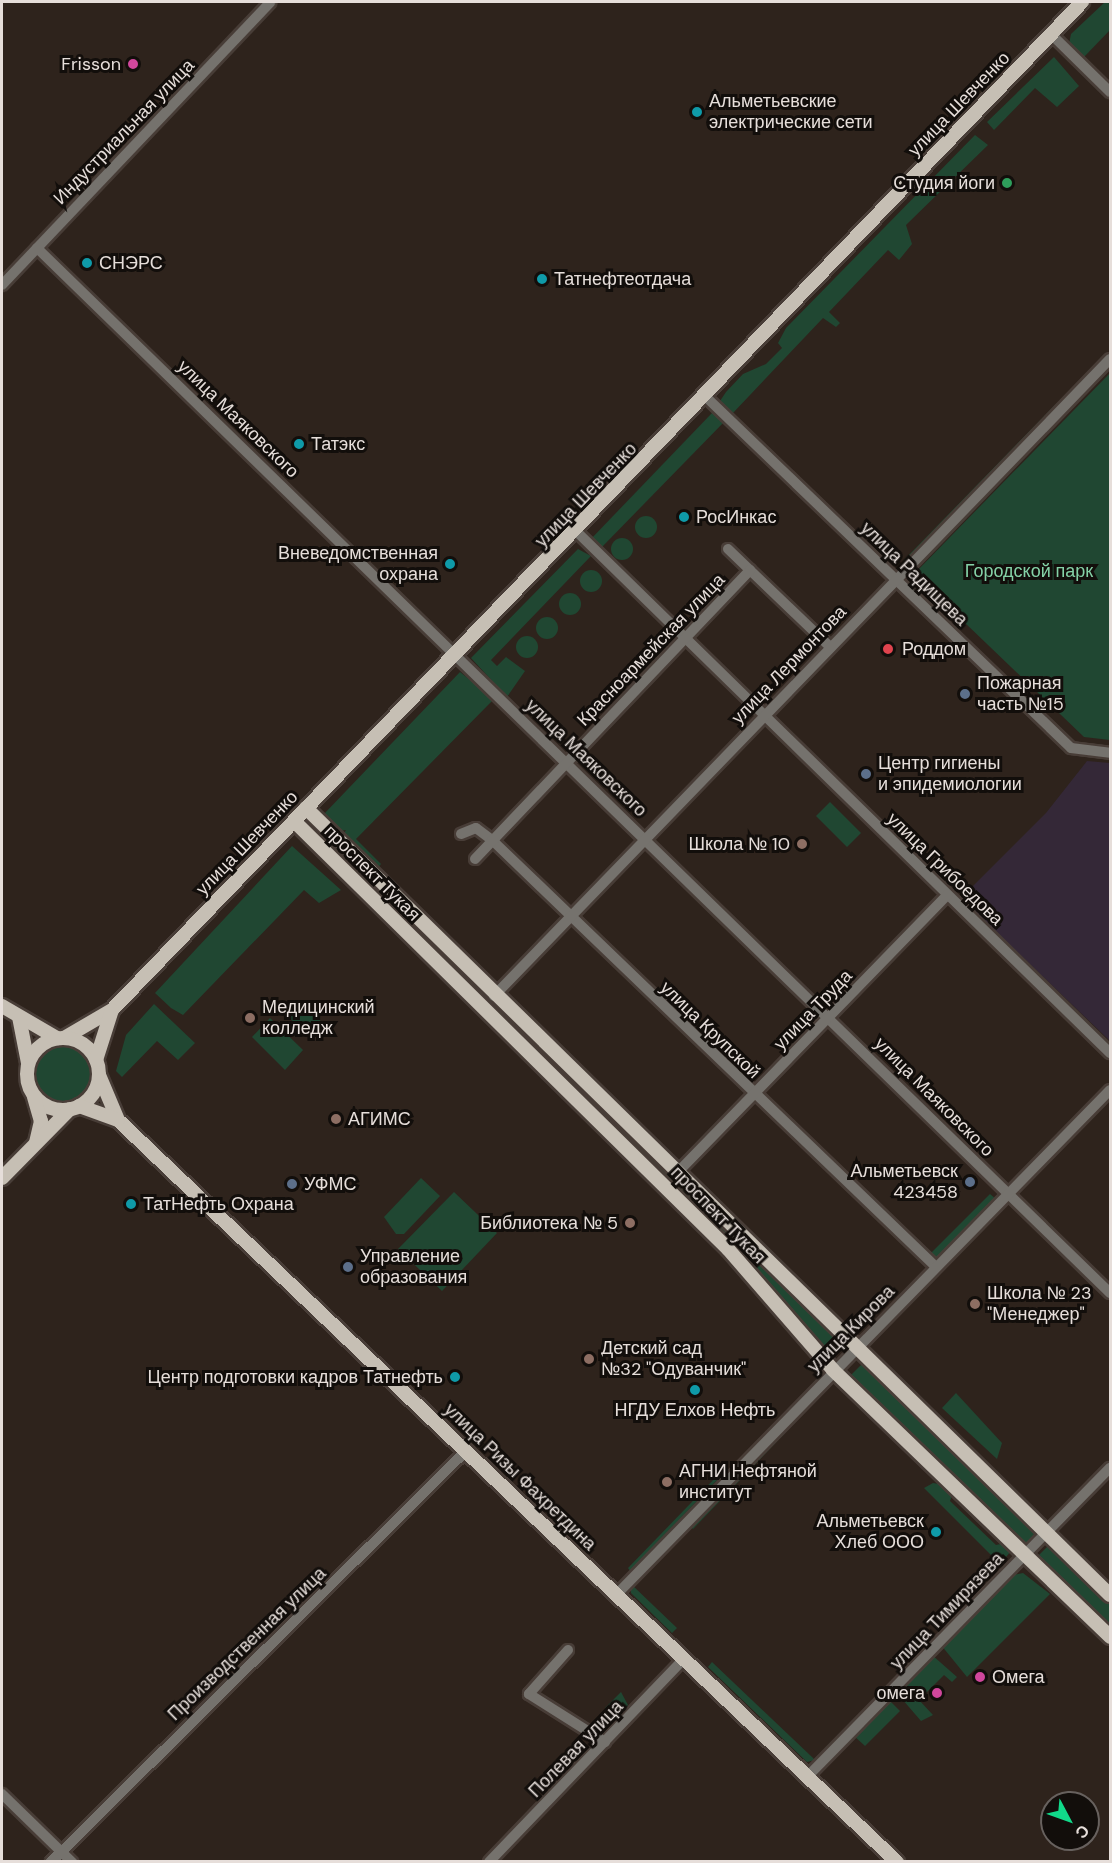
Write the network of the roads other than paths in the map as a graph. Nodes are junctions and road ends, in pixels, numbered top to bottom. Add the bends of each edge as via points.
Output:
1 (271, 2) edge
2 (1082, 2) edge
3 (1051, 34) junction
4 (1110, 92) edge
5 (37, 248) junction
6 (2, 285) edge
7 (1110, 359) edge
8 (705, 396) junction
9 (576, 531) junction
10 (728, 549) dead end
11 (750, 570) junction
12 (894, 579) junction
13 (685, 639) junction
14 (829, 646) junction
15 (456, 654) junction
16 (765, 715) junction
17 (1110, 753) edge
18 (567, 762) junction
19 (306, 808) junction
20 (294, 821) junction
21 (461, 834) dead end
22 (645, 839) junction
23 (492, 840) junction
24 (475, 859) dead end
25 (947, 895) junction
26 (570, 917) junction
27 (437, 940) junction
28 (426, 951) junction
29 (494, 996) junction
30 (2, 1005) edge
31 (112, 1010) junction
32 (829, 1016) junction
33 (19, 1017) junction
34 (60, 1038) junction
35 (1110, 1053) edge
36 (96, 1060) junction
37 (28, 1063) junction
38 (99, 1075) junction
39 (1110, 1090) edge
40 (33, 1095) junction
41 (754, 1096) junction
42 (75, 1107) junction
43 (619, 1116) junction
44 (118, 1120) junction
45 (607, 1129) junction
46 (36, 1142) junction
47 (677, 1173) junction
48 (2, 1178) edge
49 (1008, 1194) junction
50 (936, 1267) junction
51 (1110, 1293) edge
52 (857, 1347) junction
53 (833, 1370) junction
54 (466, 1451) junction
55 (1110, 1468) edge
56 (1047, 1533) junction
57 (1026, 1554) junction
58 (616, 1594) junction
59 (1110, 1594) edge
60 (1110, 1637) edge
61 (568, 1650) dead end
62 (684, 1659) junction
63 (605, 1742) junction
64 (807, 1777) junction
65 (2, 1794) edge
66 (62, 1851) junction
67 (496, 1859) edge
68 (51, 1862) edge
69 (72, 1862) edge
70 (897, 1862) edge

1 - 5 street, Индустриальная улица
2 - 3 main road, улица Шевченко
3 - 4 street
3 - 8 main road, улица Шевченко
5 - 6 street, Индустриальная улица
5 - 15 street, улица Маяковского
7 - 12 street, улица Лермонтова
8 - 9 main road, улица Шевченко
8 - 12 street, улица Радищева
9 - 13 street, улица Грибоедова
9 - 15 main road, улица Шевченко
10 - 11 street
11 - 13 street, Красноармейская улица
11 - 14 street, Красноармейская улица
12 - 14 street, улица Лермонтова
12 - 17 street, улица Радищева via 1071,748
13 - 16 street, улица Грибоедова
13 - 18 street, Красноармейская улица
14 - 16 street, улица Лермонтова
15 - 18 street, улица Маяковского
15 - 19 main road, улица Шевченко
16 - 22 street, улица Лермонтова
16 - 25 street, улица Грибоедова
18 - 22 street, улица Маяковского
18 - 23 street, Красноармейская улица
19 - 20 main road, улица Шевченко
19 - 27 main road, проспект Тукая
20 - 28 main road, проспект Тукая
20 - 31 main road, улица Шевченко
21 - 23 street, улица Крупской via 476,828
22 - 26 street, улица Лермонтова
22 - 32 street, улица Маяковского
23 - 24 street, Красноармейская улица
23 - 26 street, улица Крупской
25 - 32 street, улица Труда
25 - 35 street, улица Грибоедова
26 - 29 street, улица Лермонтова
26 - 41 street, улица Крупской
27 - 28 street
27 - 29 main road, проспект Тукая
28 - 45 main road, проспект Тукая
29 - 43 main road, проспект Тукая
30 - 33 main road
31 - 34 main road
31 - 36 main road
32 - 41 street, улица Труда
32 - 49 street, улица Маяковского
33 - 34 main road
33 - 37 main road
34 - 36 main road via 83,1044
34 - 37 main road via 39,1047
36 - 38 main road
37 - 40 main road
38 - 42 main road via 93,1093
38 - 44 main road
39 - 49 street, улица Кирова
40 - 42 main road via 54,1109
40 - 46 main road via 41,1121
41 - 47 street, улица Труда
41 - 50 street, улица Крупской
42 - 44 main road
42 - 46 main road
43 - 45 street
43 - 47 main road, проспект Тукая
44 - 54 main road, улица Ризы Фахретдина
45 - 53 main road, проспект Тукая via 728,1249
46 - 48 main road
47 - 52 main road, проспект Тукая
49 - 50 street, улица Кирова
49 - 51 street, улица Маяковского
50 - 52 street, улица Кирова
52 - 53 street, улица Кирова
52 - 56 main road, проспект Тукая
53 - 57 main road, проспект Тукая
53 - 58 street, улица Кирова
54 - 58 main road, улица Ризы Фахретдина
54 - 66 street, Производственная улица
55 - 56 street, улица Тимирязева
56 - 57 street, улица Тимирязева
56 - 59 main road, проспект Тукая
57 - 60 main road, проспект Тукая
57 - 64 street, улица Тимирязева
58 - 62 main road, улица Ризы Фахретдина
61 - 63 street via 529,1694
62 - 63 street, Полевая улица
62 - 64 main road, улица Ризы Фахретдина
63 - 67 street, Полевая улица
64 - 70 main road, улица Ризы Фахретдина
65 - 66 street
66 - 68 street, Производственная улица
66 - 69 street

